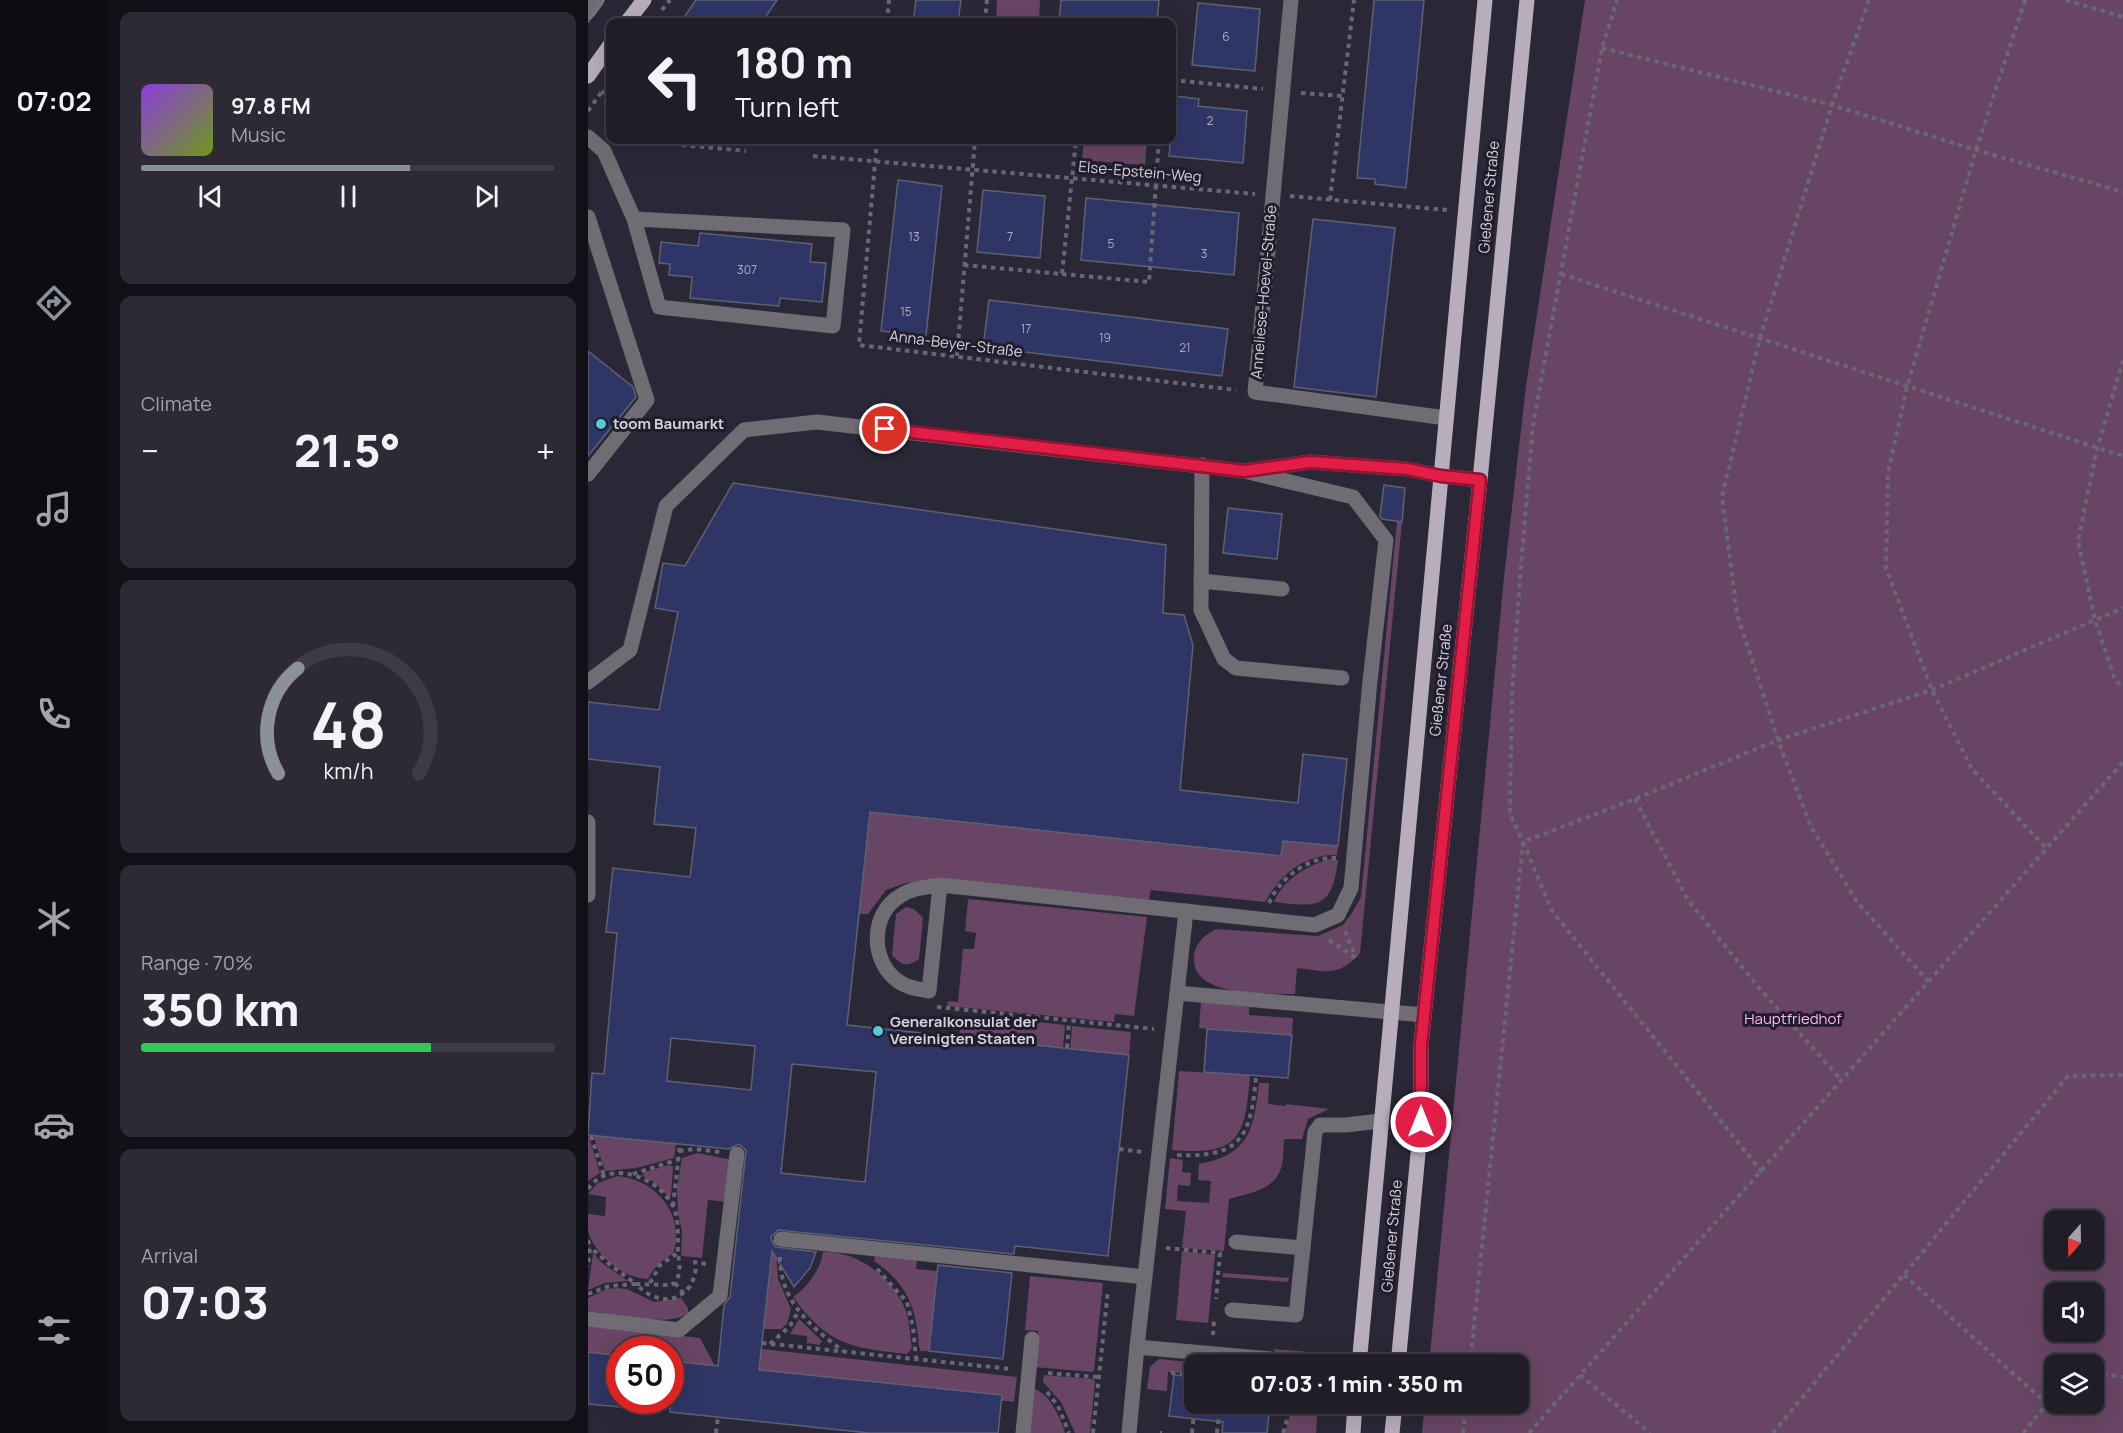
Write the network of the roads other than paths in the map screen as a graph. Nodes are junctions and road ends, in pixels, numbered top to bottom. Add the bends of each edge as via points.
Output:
1 (597, 0) edge
2 (644, 0) edge
3 (1292, 0) edge
4 (1485, 0) edge
5 (1527, 0) edge
6 (588, 12) edge
7 (630, 18) edge
8 (606, 51) edge
9 (588, 76) edge
10 (588, 137) edge
11 (588, 217) edge
12 (634, 219) junction
13 (1446, 418) junction
14 (1202, 465) junction
15 (1244, 471) junction
16 (588, 474) edge
17 (1441, 476) junction
18 (1480, 480) junction
19 (1201, 581) junction
20 (1282, 590) dead end
21 (1342, 678) dead end
22 (588, 682) edge
23 (588, 822) edge
24 (940, 885) junction
25 (588, 895) edge
26 (1186, 911) junction
27 (1177, 993) junction
28 (1391, 1012) junction
29 (1424, 1015) junction
30 (1380, 1121) junction
31 (736, 1154) road end
32 (781, 1239) dead end
33 (1236, 1242) dead end
34 (1303, 1248) junction
35 (1145, 1277) junction
36 (1232, 1310) dead end
37 (588, 1319) edge
38 (1032, 1339) dead end
39 (1137, 1347) junction
40 (1211, 1354) edge
41 (1360, 1354) edge
42 (1399, 1354) edge
43 (1354, 1414) edge
44 (1394, 1414) edge
45 (1023, 1433) edge
46 (1129, 1433) edge
47 (1353, 1433) edge
48 (1392, 1433) edge

1 - 6 street
2 - 7 main road
3 - 13 street, Anneliese-Hoevel-Straße via 1255,393
4 - 13 main road, Gießener Straße
5 - 18 main road, Gießener Straße
8 - 9 main road
10 - 12 street via 604,151
11 - 16 street via 647,400
12 - 12 street via 659,307 832,326 843,230
13 - 17 main road, Gießener Straße
14 - 15 street
14 - 19 street
14 - 22 street via 817,422 744,430 666,506 630,650
15 - 17 street via 1310,462 1407,469
15 - 26 street via 1353,497 1386,540 1351,888 1338,915 1315,925
17 - 18 street
17 - 28 main road, Gießener Straße
18 - 29 main road, Gießener Straße
19 - 20 street
19 - 21 street via 1201,610 1224,659 1236,668
23 - 25 street
24 - 24 street via 929,991 907,986 887,971 877,946 879,921 898,897 914,889
24 - 26 street
26 - 27 street
27 - 28 street
27 - 35 street
28 - 29 street
28 - 30 main road, Gießener Straße
29 - 42 main road, Gießener Straße via 1421,1122
30 - 34 street via 1320,1125 1315,1132
30 - 41 main road, Gießener Straße
31 - 37 street via 720,1296 680,1330
32 - 35 street
33 - 34 street
34 - 36 street via 1296,1315
35 - 39 street
38 - 45 street
39 - 40 street
39 - 46 street
43 - 47 main road
44 - 48 main road

